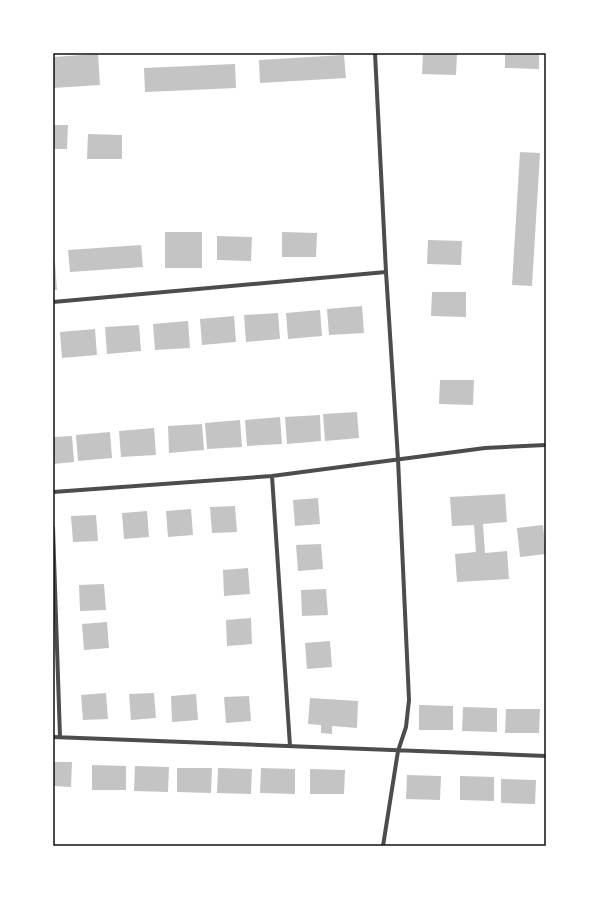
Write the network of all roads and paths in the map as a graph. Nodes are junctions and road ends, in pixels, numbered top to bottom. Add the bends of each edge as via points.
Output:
1 (375, 53) edge
2 (386, 272) junction
3 (53, 302) edge
4 (546, 445) edge
5 (398, 460) junction
6 (272, 476) junction
7 (53, 492) edge
8 (53, 528) edge
9 (53, 737) edge
10 (60, 737) junction
11 (290, 746) junction
12 (398, 751) junction
13 (546, 756) edge
14 (383, 846) edge

1 - 2 street
2 - 3 street
2 - 5 street
4 - 5 street via 485,448
5 - 6 street
5 - 12 street via 408,700 406,727
6 - 7 street
6 - 11 street
8 - 10 street
9 - 10 street
10 - 11 street
11 - 12 street
12 - 13 street
12 - 14 street

